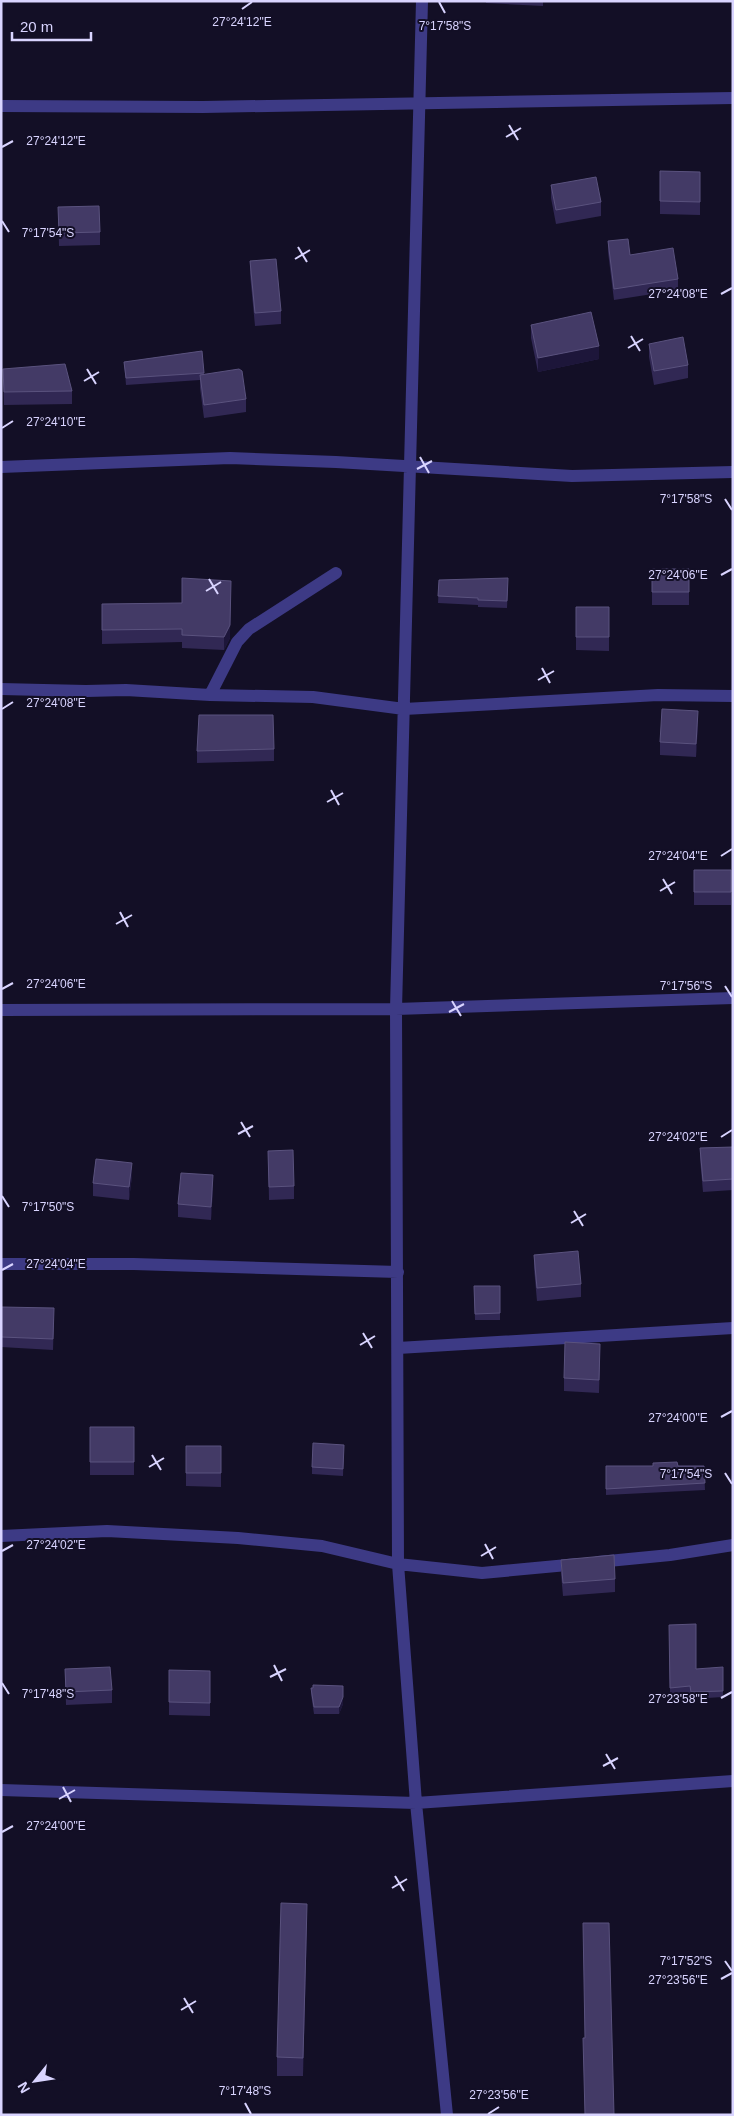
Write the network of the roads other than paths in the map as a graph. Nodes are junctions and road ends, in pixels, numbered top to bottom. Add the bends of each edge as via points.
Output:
1 (422, 1) edge
2 (733, 98) edge
3 (419, 102) junction
4 (1, 106) edge
5 (1, 467) edge
6 (410, 467) junction
7 (733, 472) edge
8 (336, 574) dead end
9 (1, 689) edge
10 (210, 695) junction
11 (733, 696) edge
12 (404, 709) junction
13 (733, 998) edge
14 (396, 1008) junction
15 (1, 1010) edge
16 (1, 1264) edge
17 (398, 1272) junction
18 (733, 1328) edge
19 (398, 1348) junction
20 (1, 1536) edge
21 (733, 1545) edge
22 (398, 1564) junction
23 (733, 1781) edge
24 (1, 1790) edge
25 (416, 1803) junction
26 (447, 2115) edge

1 - 3 street
2 - 3 street
3 - 4 street via 203,107
3 - 6 street
5 - 6 street via 230,458
6 - 7 street via 572,476
6 - 12 street
8 - 10 street via 249,629 237,642
9 - 10 street via 146,690
10 - 12 street via 313,697
11 - 12 street via 658,695
12 - 14 street
13 - 14 street
14 - 15 street
14 - 17 street
16 - 17 street via 134,1264
17 - 19 street
18 - 19 street
19 - 22 street
20 - 22 street via 107,1531 238,1538 322,1546
21 - 22 street via 670,1555 482,1573
22 - 25 street
23 - 25 street
24 - 25 street
25 - 26 street

